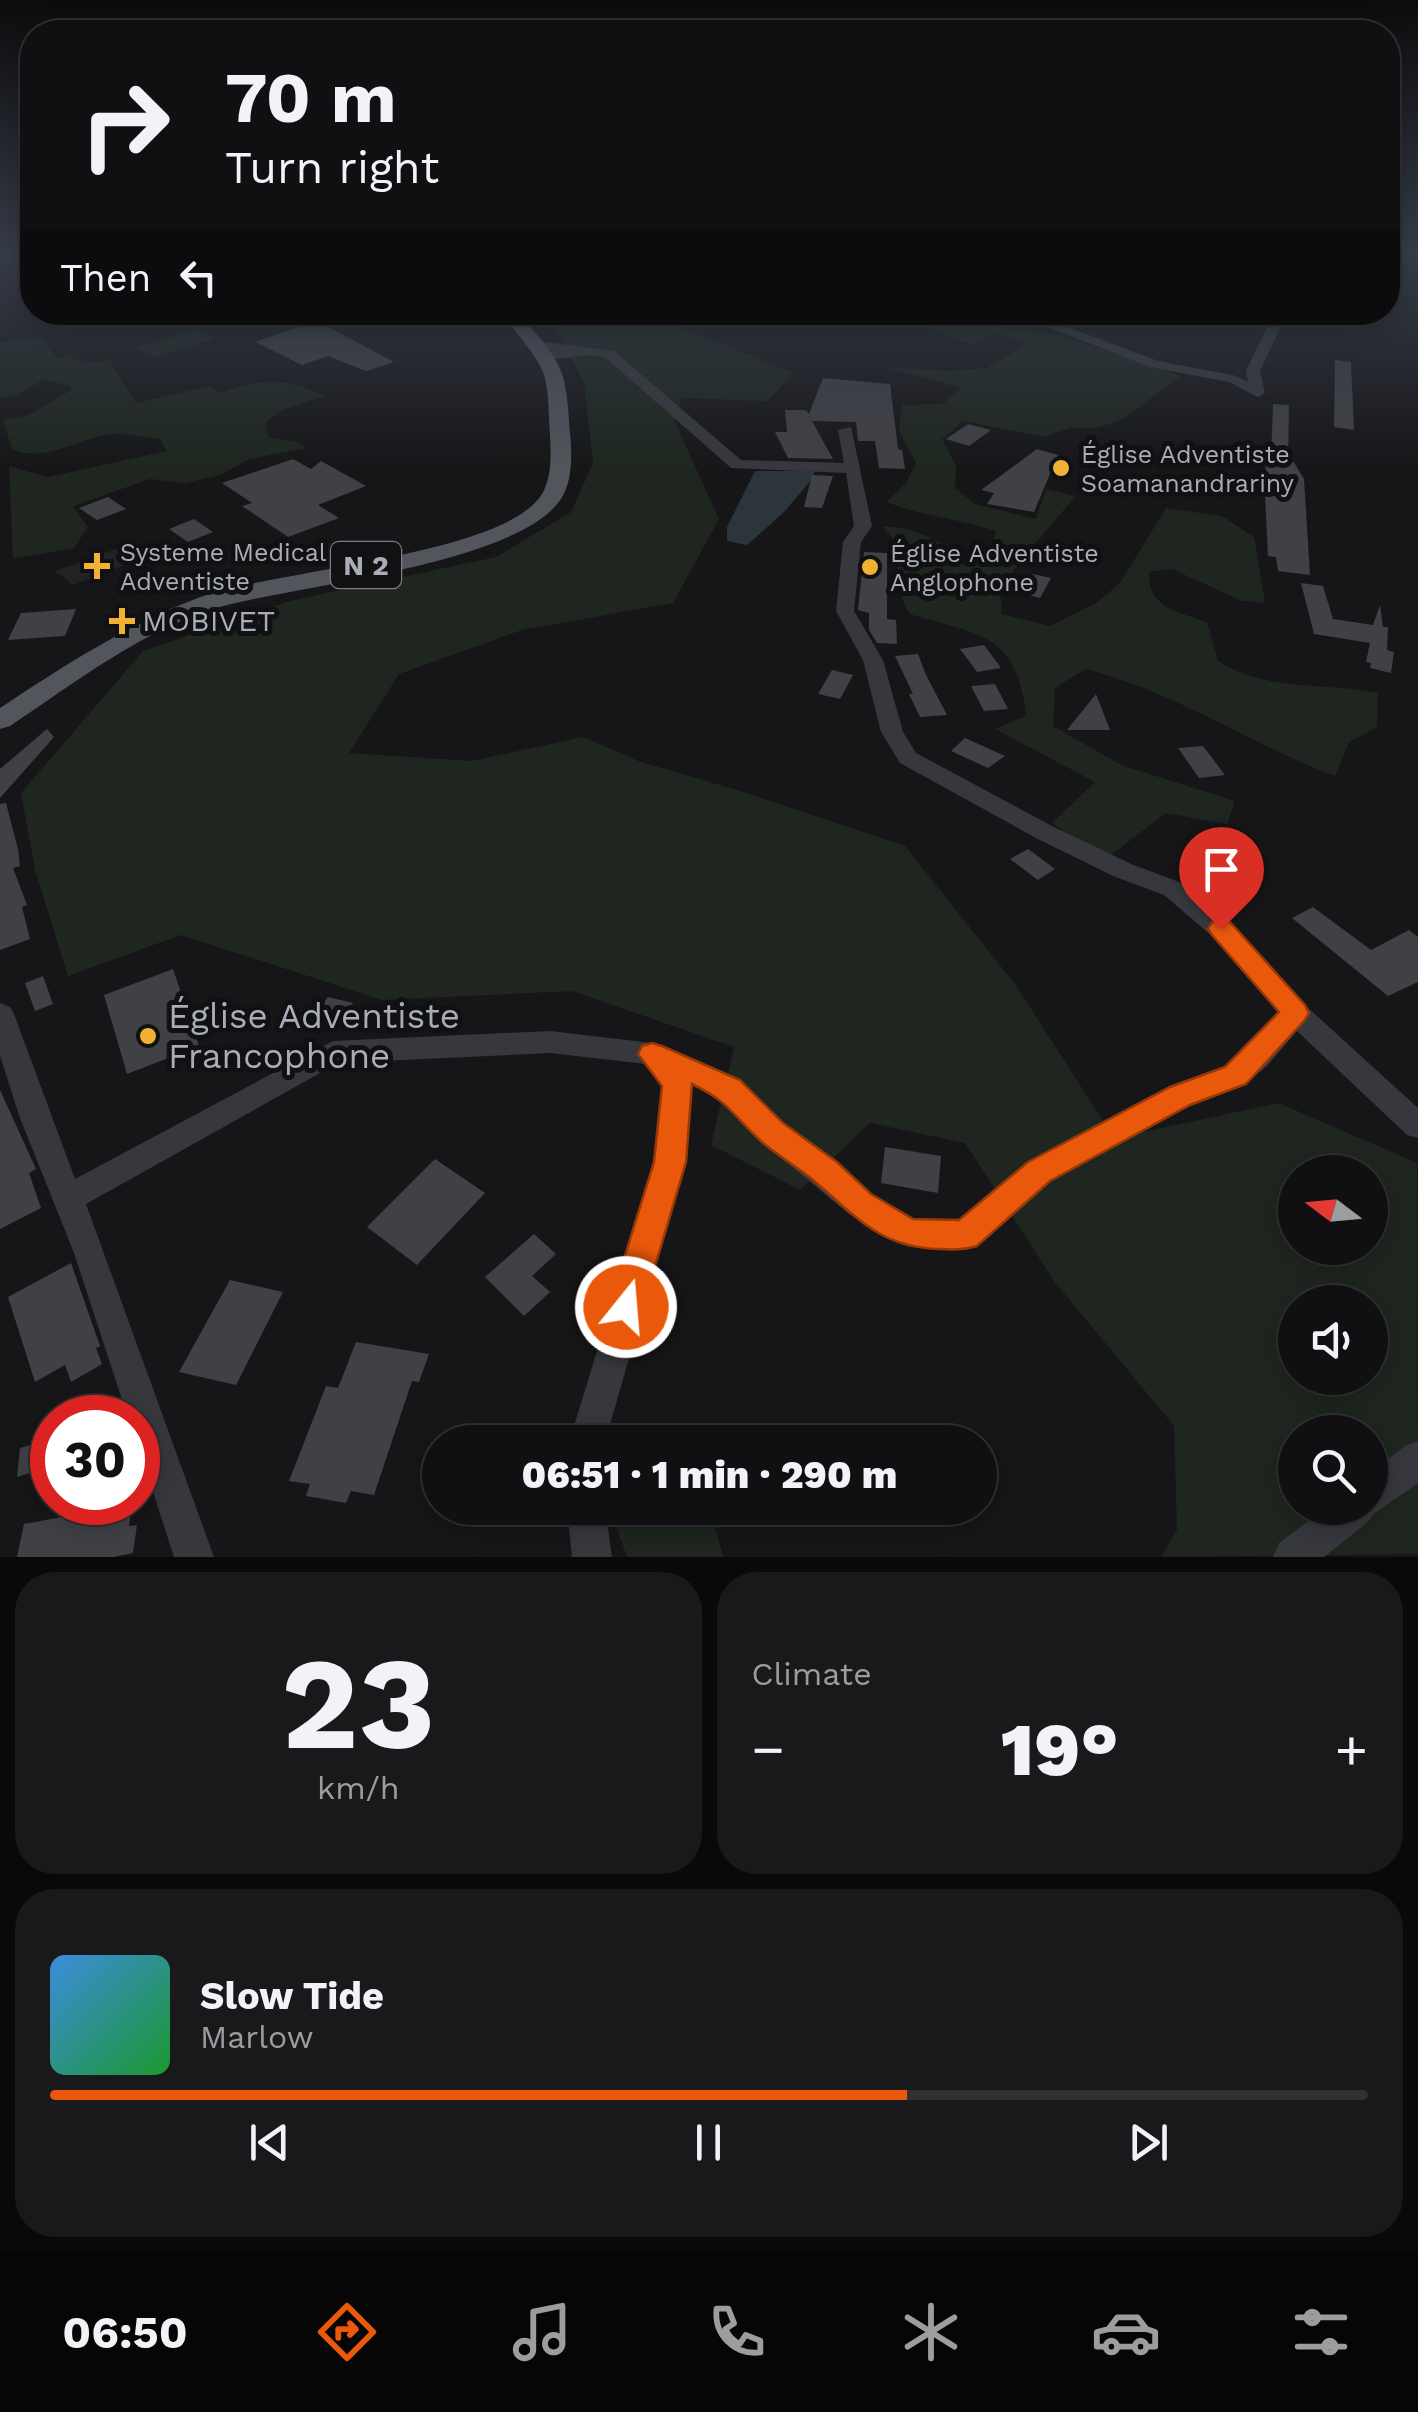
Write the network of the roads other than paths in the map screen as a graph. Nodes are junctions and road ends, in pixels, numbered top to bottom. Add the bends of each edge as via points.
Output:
1 (520, 325) edge
2 (1050, 325) edge
3 (1275, 325) edge
4 (542, 350) junction
5 (846, 430) dead end
6 (851, 468) junction
7 (0, 720) edge
8 (1296, 1013) junction
9 (0, 1014) edge
10 (652, 1054) junction
11 (1418, 1126) edge
12 (69, 1198) junction
13 (591, 1425) edge
14 (1418, 1459) edge
15 (1388, 1482) edge
16 (588, 1525) edge
17 (1334, 1525) edge
18 (194, 1557) edge
19 (592, 1557) edge
20 (1292, 1557) edge

1 - 4 main road, N 2
2 - 3 street via 1156,364 1232,379 1258,393 1253,371
4 - 6 street via 609,354 737,464
4 - 7 main road, N 2 via 556,377 562,462 552,496 527,521 442,551 209,602 116,644
5 - 6 street
6 - 8 street via 863,526 852,542 845,611 873,660 892,732 908,758 1091,854 1173,888 1221,929
8 - 10 street via 1236,1076 1180,1096 1039,1172 966,1235 909,1234 860,1204 730,1088
8 - 11 street
9 - 12 street
10 - 12 street via 550,1042 333,1052
10 - 13 street via 677,1083 670,1162
12 - 18 street
14 - 15 street
16 - 19 street
17 - 20 street

